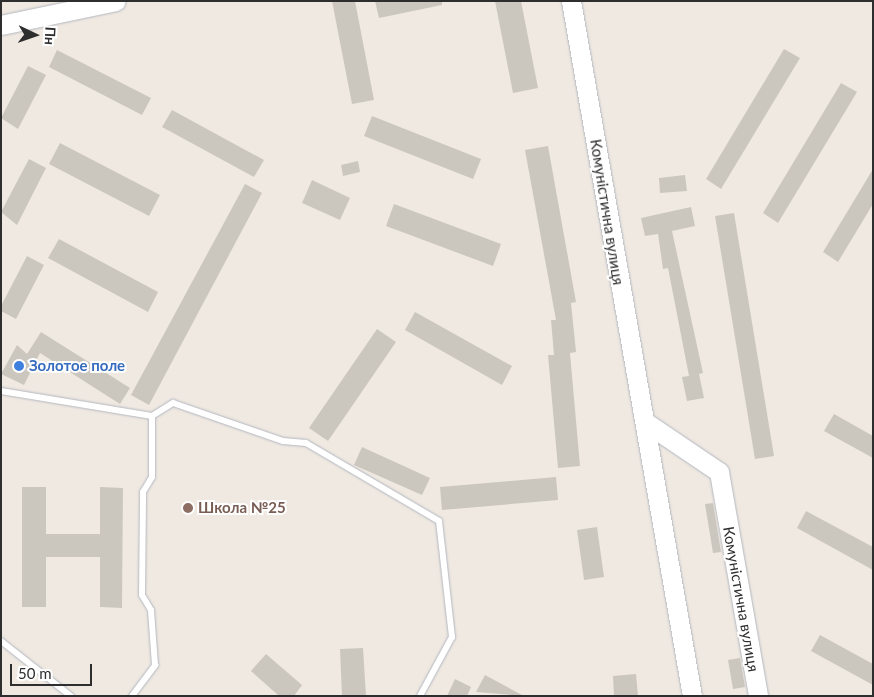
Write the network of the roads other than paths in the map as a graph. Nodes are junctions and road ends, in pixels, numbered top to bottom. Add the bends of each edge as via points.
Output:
1 (116, 1) edge
2 (571, 1) edge
3 (1, 25) edge
4 (1, 391) edge
5 (152, 416) junction
6 (645, 422) junction
7 (1, 641) edge
8 (71, 696) edge
9 (132, 696) edge
10 (420, 696) edge
11 (692, 696) edge
12 (758, 696) edge

1 - 3 street
2 - 6 street, Комуністична вулиця
4 - 5 lane
5 - 9 lane via 152,477 143,492 142,595 151,610 155,665
5 - 10 lane via 173,403 283,441 306,443 439,521 452,637
6 - 11 street, Комуністична вулиця
6 - 12 street, Комуністична вулиця via 719,472
7 - 8 lane

